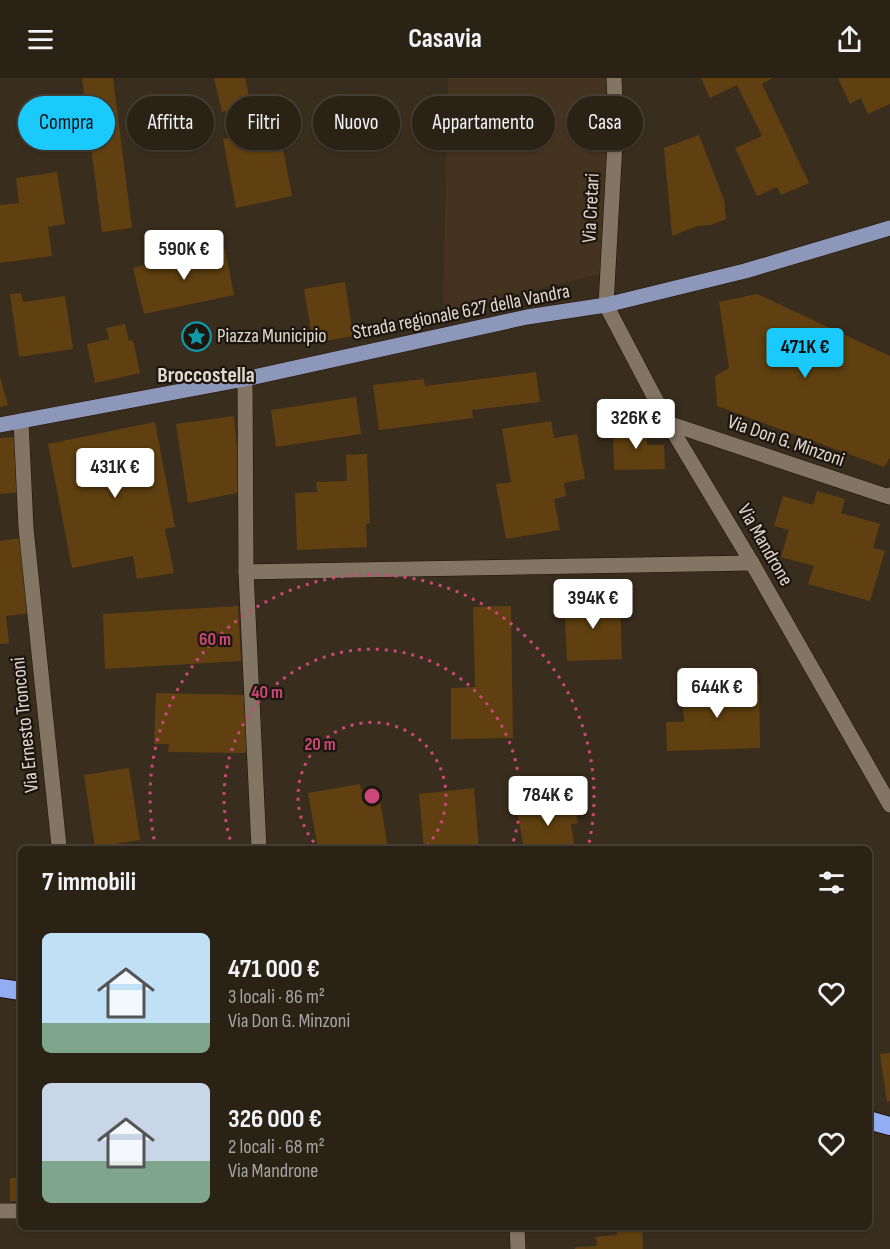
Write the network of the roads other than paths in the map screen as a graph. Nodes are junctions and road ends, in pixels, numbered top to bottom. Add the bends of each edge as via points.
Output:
1 (614, 78) edge
2 (890, 228) edge
3 (606, 305) junction
4 (245, 379) junction
5 (21, 421) junction
6 (668, 423) junction
7 (0, 424) edge
8 (890, 495) edge
9 (752, 563) junction
10 (246, 572) junction
11 (890, 805) edge
12 (58, 846) dead end
13 (259, 846) edge
14 (0, 988) edge
15 (18, 991) edge
16 (872, 1121) edge
17 (890, 1126) edge
18 (0, 1211) edge
19 (18, 1211) edge
20 (517, 1230) edge
21 (518, 1249) edge

1 - 3 street, Via Cretari via 616,125
2 - 3 main road, Strada regionale 627 della Vandra via 745,271
3 - 4 main road, Strada regionale 627 della Vandra via 527,317
3 - 6 street, Via Mandrone
4 - 5 main road, Strada regionale 627 della Vandra
4 - 10 street
5 - 7 main road, Strada regionale 627 della Vandra
5 - 12 street, Via Ernesto Tronconi via 26,528
6 - 8 street, Via Don G. Minzoni
6 - 9 street, Via Mandrone
9 - 10 street
9 - 11 street, Via Mandrone
10 - 13 street
14 - 15 highway
16 - 17 highway
18 - 19 street
20 - 21 street

